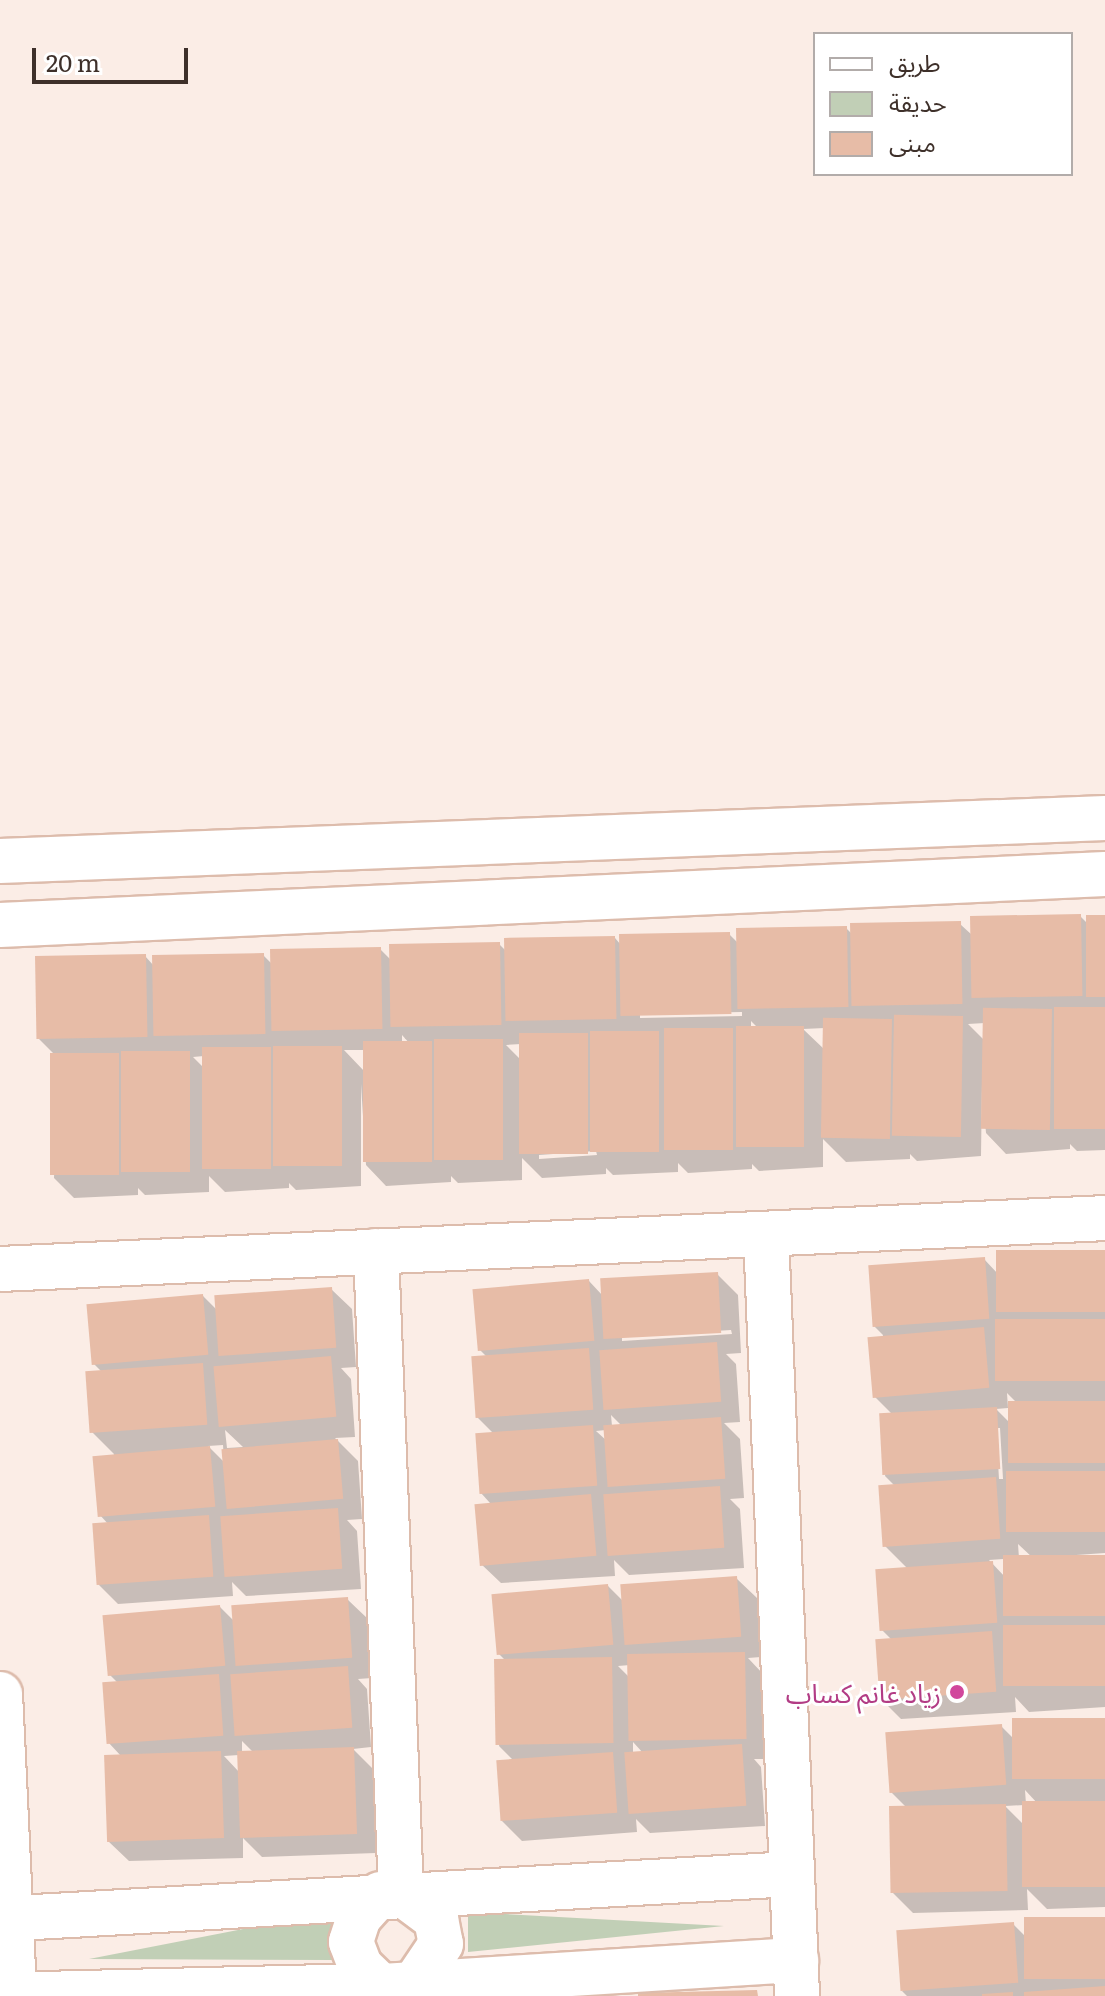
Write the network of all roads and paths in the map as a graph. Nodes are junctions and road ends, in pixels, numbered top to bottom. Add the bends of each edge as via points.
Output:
1 (1105, 818) edge
2 (0, 861) edge
3 (1105, 874) edge
4 (0, 925) edge
5 (1105, 1218) edge
6 (766, 1234) junction
7 (376, 1251) junction
8 (0, 1269) edge
9 (0, 1694) edge
10 (792, 1874) junction
11 (390, 1893) junction
12 (5, 1919) edge
13 (797, 1978) edge
14 (399, 1988) edge
15 (9, 1995) edge

1 - 2 street
3 - 4 street
5 - 6 street
6 - 7 street
6 - 10 street
7 - 8 street
7 - 11 street
9 - 12 street
10 - 11 street
10 - 13 street
11 - 12 street
11 - 14 street via 359,1917 351,1942 360,1966
11 - 14 street via 428,1908 440,1931 437,1957
12 - 15 street
13 - 14 street
14 - 15 street

